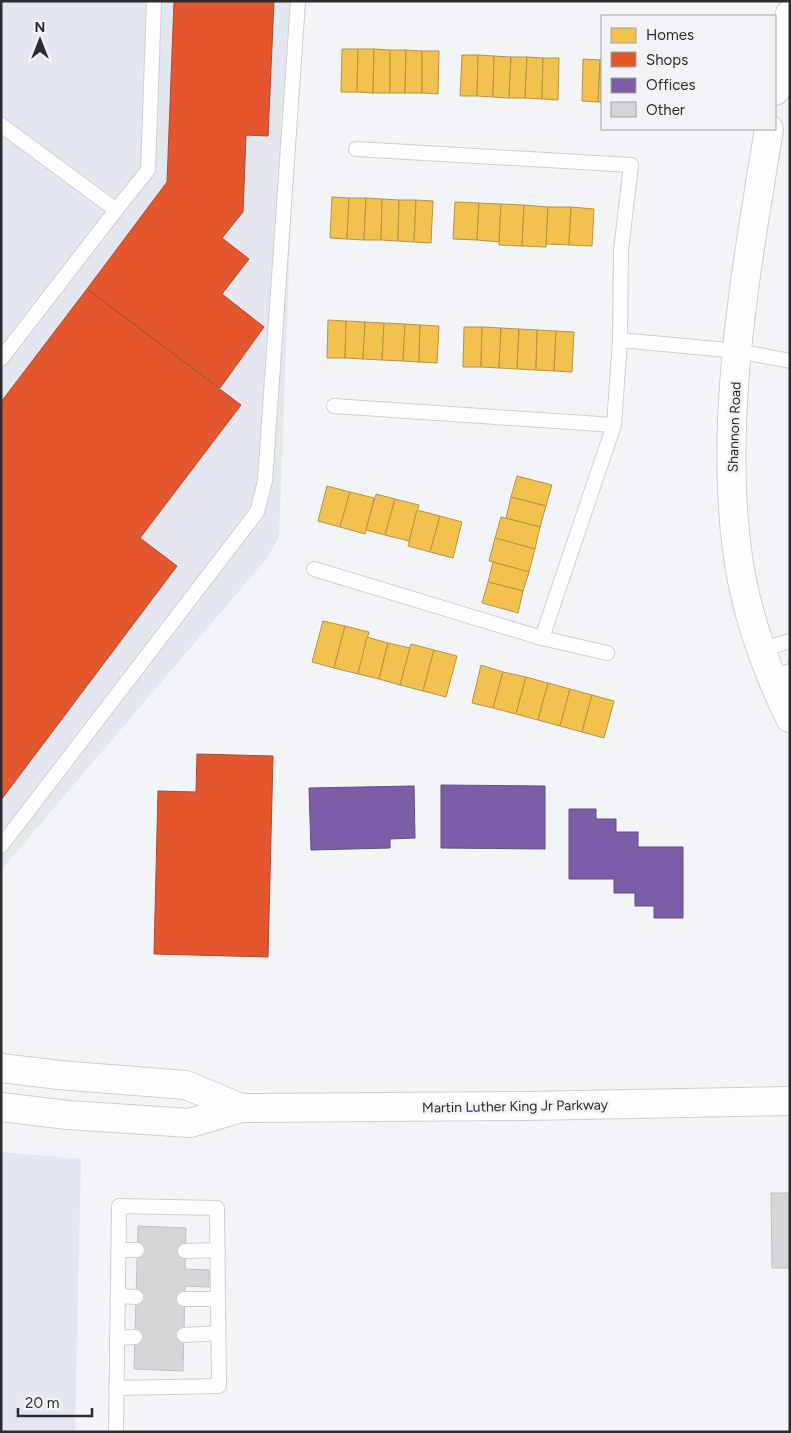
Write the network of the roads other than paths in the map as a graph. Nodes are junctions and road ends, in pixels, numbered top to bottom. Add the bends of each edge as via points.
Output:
1 (154, 1) edge
2 (298, 1) edge
3 (790, 14) edge
4 (776, 86) edge
5 (1, 125) edge
6 (769, 130) edge
7 (356, 149) dead end
8 (116, 210) junction
9 (620, 340) junction
10 (738, 351) junction
11 (1, 359) edge
12 (790, 361) edge
13 (334, 406) dead end
14 (614, 425) junction
15 (314, 569) dead end
16 (542, 638) junction
17 (790, 641) edge
18 (761, 650) junction
19 (607, 653) dead end
20 (781, 674) edge
21 (790, 718) edge
22 (1, 846) edge
23 (1, 1068) edge
24 (790, 1101) edge
25 (1, 1107) edge
26 (240, 1108) junction
27 (119, 1250) junction
28 (137, 1250) dead end
29 (218, 1250) junction
30 (185, 1251) dead end
31 (118, 1296) junction
32 (136, 1297) dead end
33 (184, 1299) dead end
34 (218, 1299) junction
35 (218, 1332) junction
36 (184, 1335) dead end
37 (117, 1338) junction
38 (135, 1338) dead end
39 (116, 1388) junction
40 (116, 1432) edge

1 - 8 lane via 148,170
2 - 22 lane via 265,481 258,512
3 - 4 main road
5 - 8 lane
6 - 10 main road, Shannon Road
7 - 9 lane via 631,164 621,250
8 - 11 lane
9 - 10 lane
9 - 14 lane
10 - 12 lane
10 - 18 main road, Shannon Road via 731,456 733,511 749,612
13 - 14 lane
14 - 16 lane
15 - 16 lane
16 - 19 lane
17 - 18 lane
18 - 20 main road, Shannon Road
20 - 21 main road, Shannon Road
23 - 26 main road, Martin Luther King Jr Parkway via 186,1085
24 - 26 main road, Martin Luther King Jr Parkway
25 - 26 main road, Martin Luther King Jr Parkway via 190,1123
27 - 28 lane
27 - 29 lane via 119,1206 217,1208
27 - 31 lane
29 - 30 lane
29 - 34 lane
31 - 32 lane
31 - 37 lane
33 - 34 lane
34 - 35 lane
35 - 36 lane
35 - 39 lane via 219,1386
37 - 38 lane
37 - 39 lane
39 - 40 lane

